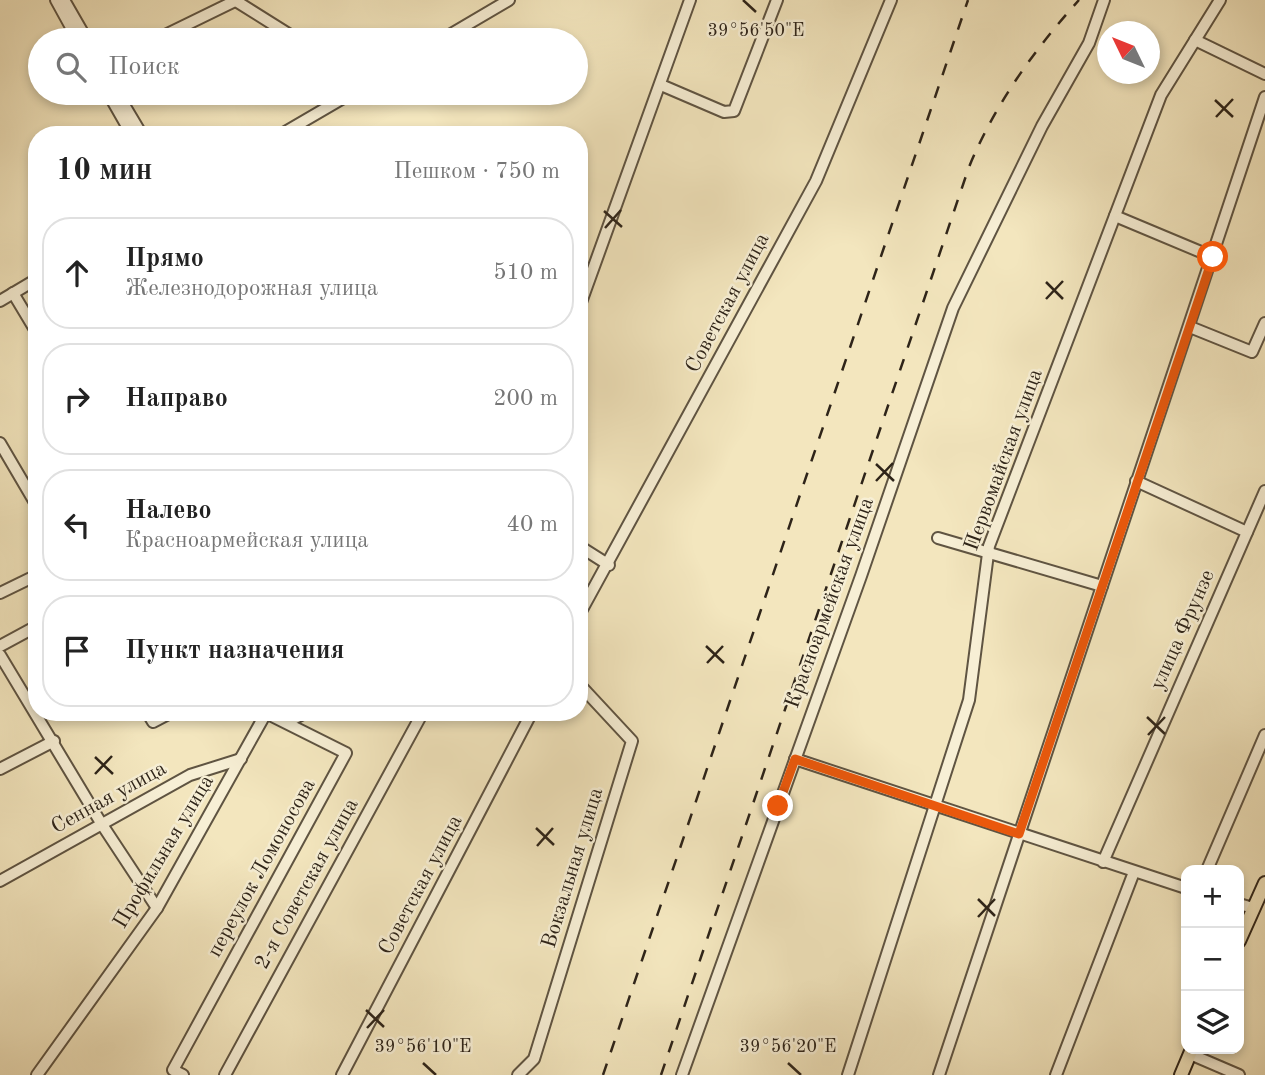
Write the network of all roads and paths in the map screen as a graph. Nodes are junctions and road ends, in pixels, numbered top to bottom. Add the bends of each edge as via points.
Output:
1 (55, 0) edge
2 (64, 0) edge
3 (236, 0) edge
4 (509, 0) edge
5 (690, 0) edge
6 (777, 0) edge
7 (891, 0) edge
8 (1104, 0) edge
9 (1220, 0) edge
10 (71, 28) edge
11 (80, 28) edge
12 (179, 28) edge
13 (279, 28) edge
14 (461, 28) edge
15 (1195, 40) junction
16 (1265, 74) edge
17 (661, 85) junction
18 (1265, 97) edge
19 (115, 105) edge
20 (124, 105) edge
21 (331, 105) edge
22 (127, 126) edge
23 (137, 126) edge
24 (295, 126) edge
25 (1115, 216) junction
26 (1213, 257) junction
27 (28, 284) edge
28 (588, 284) edge
29 (13, 293) junction
30 (0, 301) edge
31 (28, 317) edge
32 (1265, 323) edge
33 (1190, 327) junction
34 (0, 443) edge
35 (1136, 481) junction
36 (28, 491) edge
37 (1265, 491) edge
38 (1247, 532) junction
39 (938, 538) dead end
40 (588, 553) edge
41 (988, 553) junction
42 (608, 565) junction
43 (28, 579) edge
44 (1102, 586) junction
45 (0, 593) edge
46 (588, 599) edge
47 (28, 631) edge
48 (0, 646) edge
49 (0, 655) edge
50 (588, 694) edge
51 (28, 700) edge
52 (41, 721) edge
53 (262, 721) edge
54 (282, 721) edge
55 (418, 721) edge
56 (526, 721) edge
57 (1265, 735) edge
58 (54, 741) junction
59 (241, 759) junction
60 (795, 759) junction
61 (0, 769) edge
62 (935, 805) junction
63 (101, 823) junction
64 (1019, 834) junction
65 (1103, 862) junction
66 (1209, 865) edge
67 (1134, 872) junction
68 (0, 881) edge
69 (1181, 886) edge
70 (1263, 891) edge
71 (1244, 905) edge
72 (157, 908) junction
73 (1253, 908) junction
74 (1244, 929) edge
75 (1190, 1054) edge
76 (1197, 1054) edge
77 (37, 1075) edge
78 (183, 1075) edge
79 (225, 1075) edge
80 (342, 1075) edge
81 (518, 1075) edge
82 (682, 1075) edge
83 (848, 1075) edge
84 (939, 1075) edge
85 (1056, 1075) edge
86 (1181, 1075) edge
87 (1239, 1075) edge

1 - 10 street
2 - 11 street
3 - 12 street
3 - 13 street
4 - 14 street
5 - 17 street
6 - 17 street via 734,111 724,112
7 - 42 street, Советская улица via 816,181
8 - 60 street, Красноармейская улица via 1089,43 1042,127 953,309
9 - 15 street, Первомайская улица
15 - 16 street
15 - 25 street, Первомайская улица via 1161,94
17 - 28 street
18 - 26 street
19 - 22 street
20 - 23 street
21 - 24 street
25 - 26 street
25 - 41 street, Первомайская улица
26 - 33 street
27 - 29 street
29 - 30 street
29 - 31 street
32 - 33 street via 1252,352
33 - 35 street
34 - 36 street
35 - 38 street
35 - 44 street
37 - 38 street, улица Фрунзе
38 - 65 street, улица Фрунзе
39 - 41 street
40 - 42 street
41 - 44 street
41 - 62 street, Первомайская улица via 969,700
42 - 46 street, Советская улица
43 - 45 street
44 - 64 street
47 - 48 street
49 - 51 street
50 - 81 street, Вокзальная улица via 632,741 534,1059
52 - 58 street
53 - 59 street, Профильная улица
54 - 78 street, переулок Ломоносова via 346,753 173,1070
55 - 79 street, 2-я Советская улица
56 - 80 street, Советская улица
57 - 66 street
58 - 61 street
58 - 63 street
59 - 63 street, Сенная улица via 190,775
59 - 72 street, Профильная улица
60 - 62 street
60 - 82 street, Красноармейская улица
62 - 64 street
62 - 83 street, Первомайская улица
63 - 68 street, Сенная улица
63 - 72 street
64 - 65 street
64 - 84 street
65 - 67 street
67 - 69 street
67 - 85 street
70 - 73 main road
71 - 73 street
72 - 77 street, Профильная улица
73 - 74 main road
75 - 86 main road
76 - 87 street

